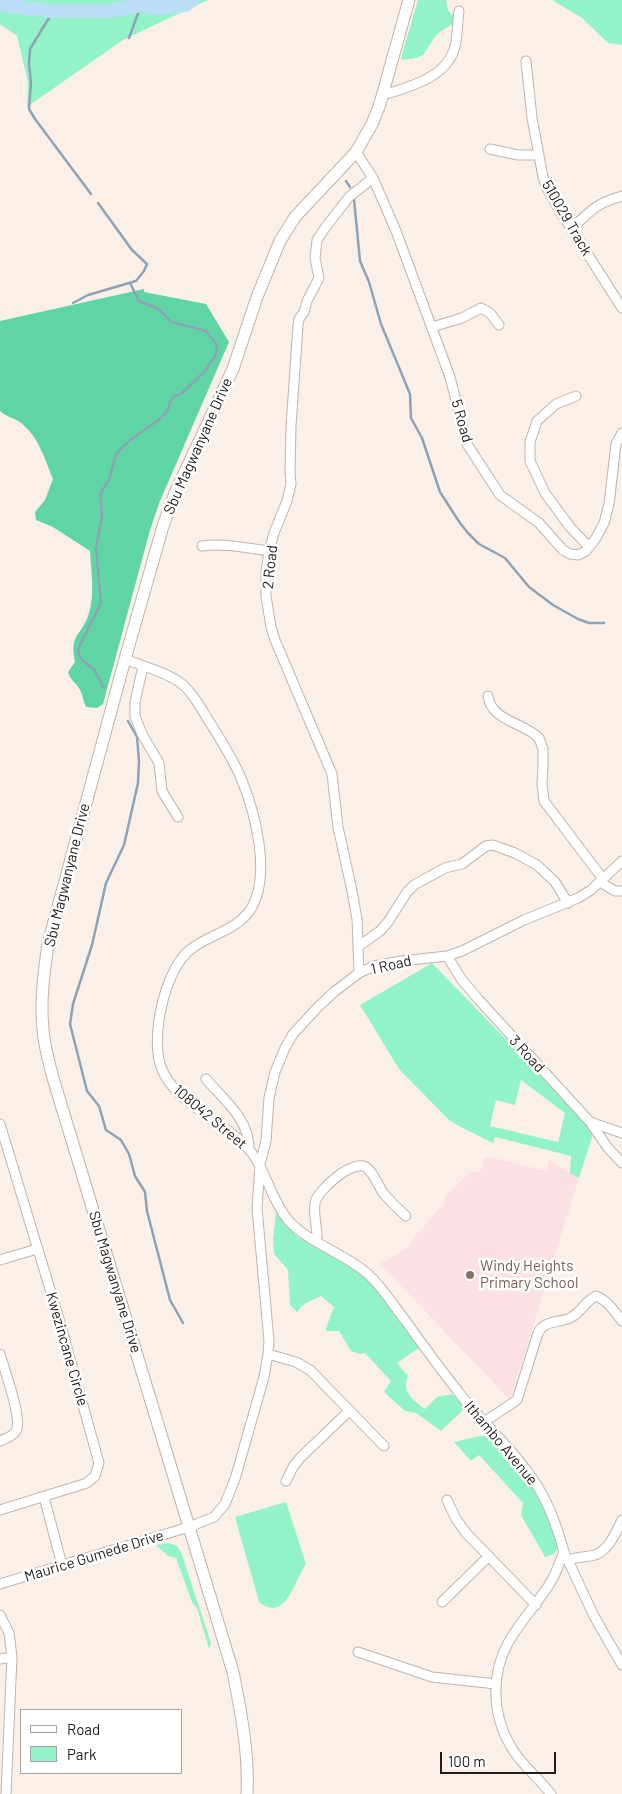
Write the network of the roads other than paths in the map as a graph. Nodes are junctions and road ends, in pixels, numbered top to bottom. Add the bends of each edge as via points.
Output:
1 (409, 0) edge
2 (459, 11) dead end
3 (526, 61) dead end
4 (383, 95) junction
5 (490, 149) dead end
6 (356, 152) junction
7 (539, 155) junction
8 (373, 178) junction
9 (622, 196) edge
10 (571, 228) junction
11 (622, 308) edge
12 (499, 325) dead end
13 (432, 328) junction
14 (576, 396) dead end
15 (622, 433) edge
16 (202, 546) dead end
17 (589, 547) junction
18 (269, 551) junction
19 (125, 659) junction
20 (143, 666) junction
21 (488, 696) dead end
22 (178, 817) dead end
23 (622, 861) edge
24 (602, 880) junction
25 (622, 891) edge
26 (568, 903) junction
27 (359, 946) junction
28 (447, 956) junction
29 (359, 973) junction
30 (206, 1079) dead end
31 (590, 1122) junction
32 (0, 1124) edge
33 (622, 1133) edge
34 (248, 1148) junction
35 (622, 1163) edge
36 (260, 1164) junction
37 (406, 1216) dead end
38 (317, 1241) junction
39 (37, 1248) junction
40 (0, 1260) edge
41 (622, 1321) edge
42 (0, 1354) edge
43 (268, 1354) junction
44 (349, 1411) junction
45 (484, 1422) junction
46 (0, 1441) edge
47 (384, 1446) dead end
48 (286, 1481) dead end
49 (44, 1497) junction
50 (446, 1500) dead end
51 (0, 1510) edge
52 (622, 1520) edge
53 (189, 1527) junction
54 (489, 1556) junction
55 (566, 1556) junction
56 (62, 1565) junction
57 (0, 1584) edge
58 (442, 1602) dead end
59 (536, 1605) junction
60 (0, 1614) edge
61 (358, 1652) dead end
62 (12, 1657) junction
63 (0, 1659) edge
64 (622, 1665) edge
65 (496, 1684) junction
66 (6, 1794) edge
67 (247, 1794) edge
68 (551, 1794) edge

1 - 4 main road, Sbu Magwanyane Drive
2 - 4 street via 455,44 448,61 434,75 418,84
3 - 7 street, 510029 Track
4 - 6 main road, Sbu Magwanyane Drive
5 - 7 street via 518,155
6 - 8 street, 5 Road
6 - 19 main road, Sbu Magwanyane Drive via 295,217 280,241 233,370 174,493
7 - 10 street, 510029 Track via 547,188
8 - 13 street, 5 Road
8 - 18 street, 2 Road via 349,197 318,240 315,258 319,278 298,326 291,426 292,484
9 - 10 street via 597,205
10 - 11 street, 510029 Track
12 - 13 street via 482,308
13 - 17 street, 5 Road via 450,377 467,444 500,495 539,523 563,550 578,554
14 - 17 street via 556,404 537,421 530,442 530,462 545,493
15 - 17 street via 614,451 604,523
16 - 18 street via 236,546
18 - 27 street, 2 Road via 266,584 271,628 332,774
19 - 20 street, 108042 Street
19 - 53 main road, Sbu Magwanyane Drive via 48,944 43,985 43,1028 53,1078
20 - 22 street via 135,716 160,763 162,791
20 - 34 street, 108042 Street via 178,681 193,696 233,760 251,810 261,866 257,897 245,918 188,951 176,965 164,996 157,1043 160,1066 178,1093
21 - 24 street via 495,711 539,738 544,801
23 - 24 street, 1 Road
24 - 25 street
24 - 26 street, 1 Road
26 - 27 street via 555,882 537,866 515,853 493,845 486,846 462,864 445,868 414,885 388,922
26 - 28 street, 1 Road
27 - 29 street, 2 Road
28 - 29 street, 1 Road via 374,966
28 - 31 street, 3 Road via 479,1000
29 - 36 street, 1 Road via 313,1012 285,1048 271,1086 267,1134
30 - 34 street via 243,1123 248,1134
31 - 33 street, 3 Road
31 - 35 street
32 - 39 street, Kwezincane Circle
34 - 36 street, 108042 Street
36 - 38 street, Ithambo Avenue via 283,1213 302,1233
36 - 43 street via 258,1208
37 - 38 street via 366,1167 356,1165 336,1178 316,1200
38 - 45 street, Ithambo Avenue via 347,1258 378,1283 458,1393
39 - 40 street
39 - 49 street, Kwezincane Circle via 99,1464 95,1476 87,1483
41 - 45 street via 608,1304 596,1296 572,1317 542,1326 517,1400
42 - 46 street via 18,1422 17,1430
43 - 44 street via 303,1365
43 - 53 street via 230,1495 219,1513
44 - 47 street
44 - 48 street via 300,1458
45 - 55 street, Ithambo Avenue via 534,1479
49 - 51 street, Kwezincane Circle
49 - 56 street
50 - 54 street via 467,1534
52 - 55 street via 611,1541 598,1554
53 - 56 street, Maurice Gumede Drive
53 - 67 main road, Sbu Magwanyane Drive via 233,1672 245,1733
54 - 58 street
54 - 59 street
55 - 59 street
55 - 64 street, Ithambo Avenue via 594,1616
56 - 57 street, Maurice Gumede Drive
59 - 65 street via 508,1642
60 - 62 street via 9,1634
61 - 65 street via 432,1676
62 - 63 street
62 - 66 street
65 - 68 street via 500,1724 510,1745

